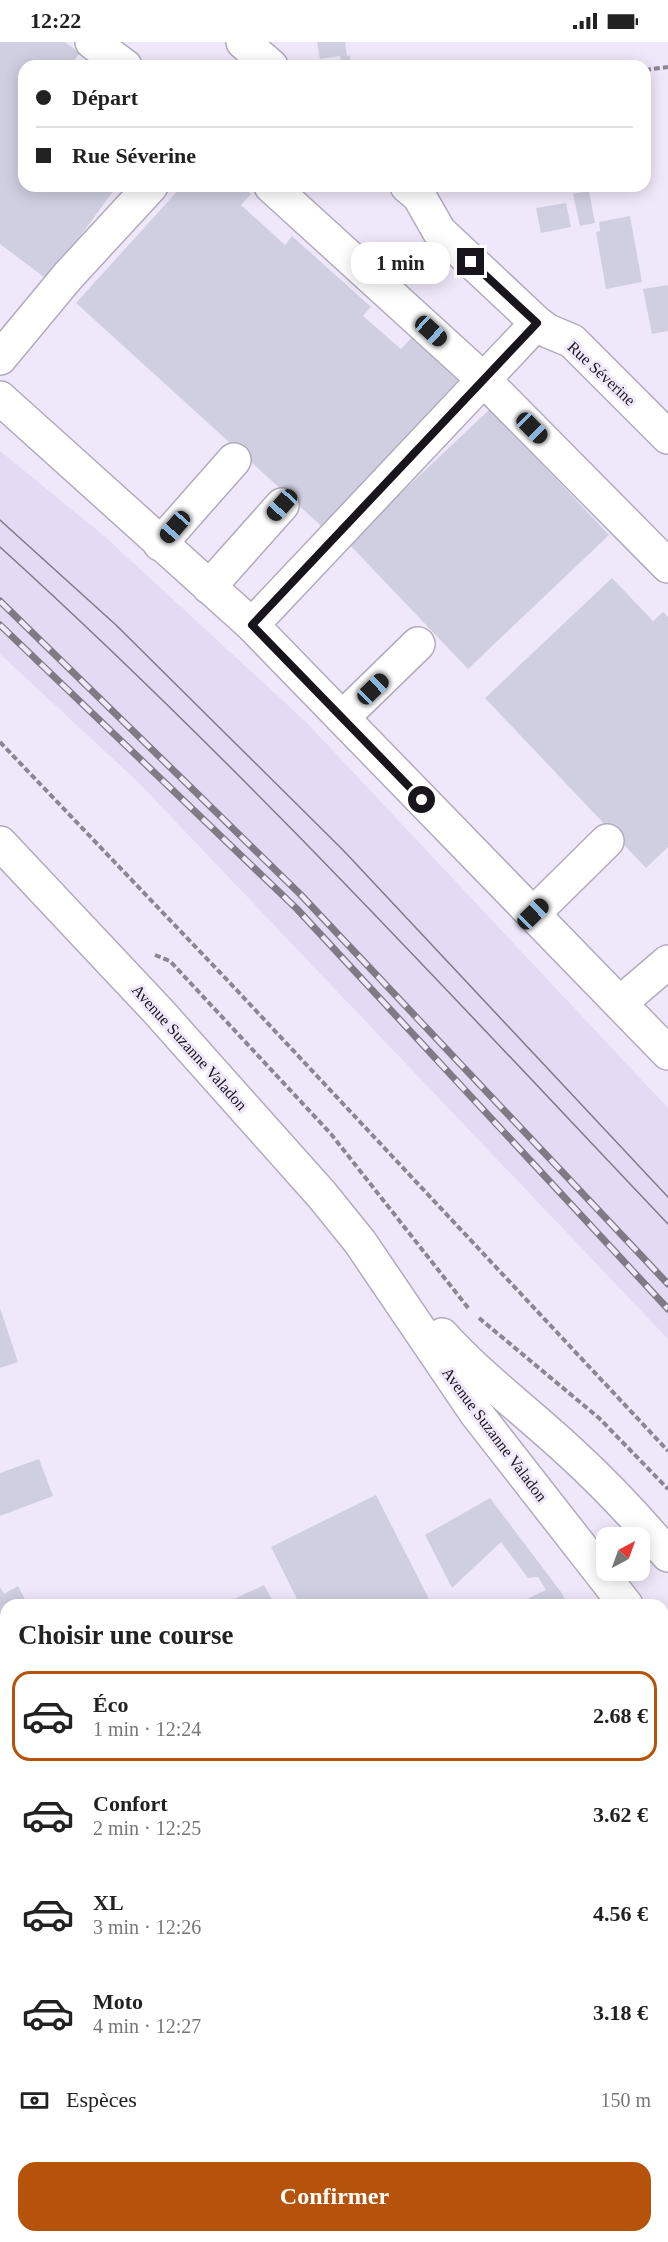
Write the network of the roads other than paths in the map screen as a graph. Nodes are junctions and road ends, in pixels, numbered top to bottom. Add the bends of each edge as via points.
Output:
1 (92, 42) edge
2 (243, 42) edge
3 (116, 60) edge
4 (264, 60) edge
5 (145, 192) edge
6 (278, 192) edge
7 (414, 192) edge
8 (537, 323) junction
9 (0, 358) edge
10 (484, 380) junction
11 (0, 398) edge
12 (668, 437) edge
13 (234, 460) dead end
14 (282, 505) dead end
15 (160, 544) junction
16 (668, 566) edge
17 (209, 587) junction
18 (252, 625) junction
19 (418, 644) dead end
20 (342, 718) junction
21 (607, 842) dead end
22 (0, 843) edge
23 (533, 914) junction
24 (668, 962) edge
25 (620, 1003) junction
26 (668, 1053) edge
27 (371, 1258) junction
28 (668, 1555) edge
29 (621, 1599) edge

1 - 3 street
2 - 4 street
5 - 9 street
6 - 10 street
7 - 8 street, Rue Séverine via 439,231
8 - 10 street
8 - 12 street, Rue Séverine via 572,341
10 - 16 street
10 - 18 street
11 - 15 street
13 - 15 street
14 - 17 street
15 - 17 street
17 - 18 street
18 - 20 street
19 - 20 street
20 - 23 street
21 - 23 street
22 - 27 street, Avenue Suzanne Valadon via 258,1122
23 - 25 street
24 - 25 street
25 - 26 street
27 - 28 street, Avenue Suzanne Valadon via 470,1366 570,1452
27 - 29 street, Avenue Suzanne Valadon via 476,1413

